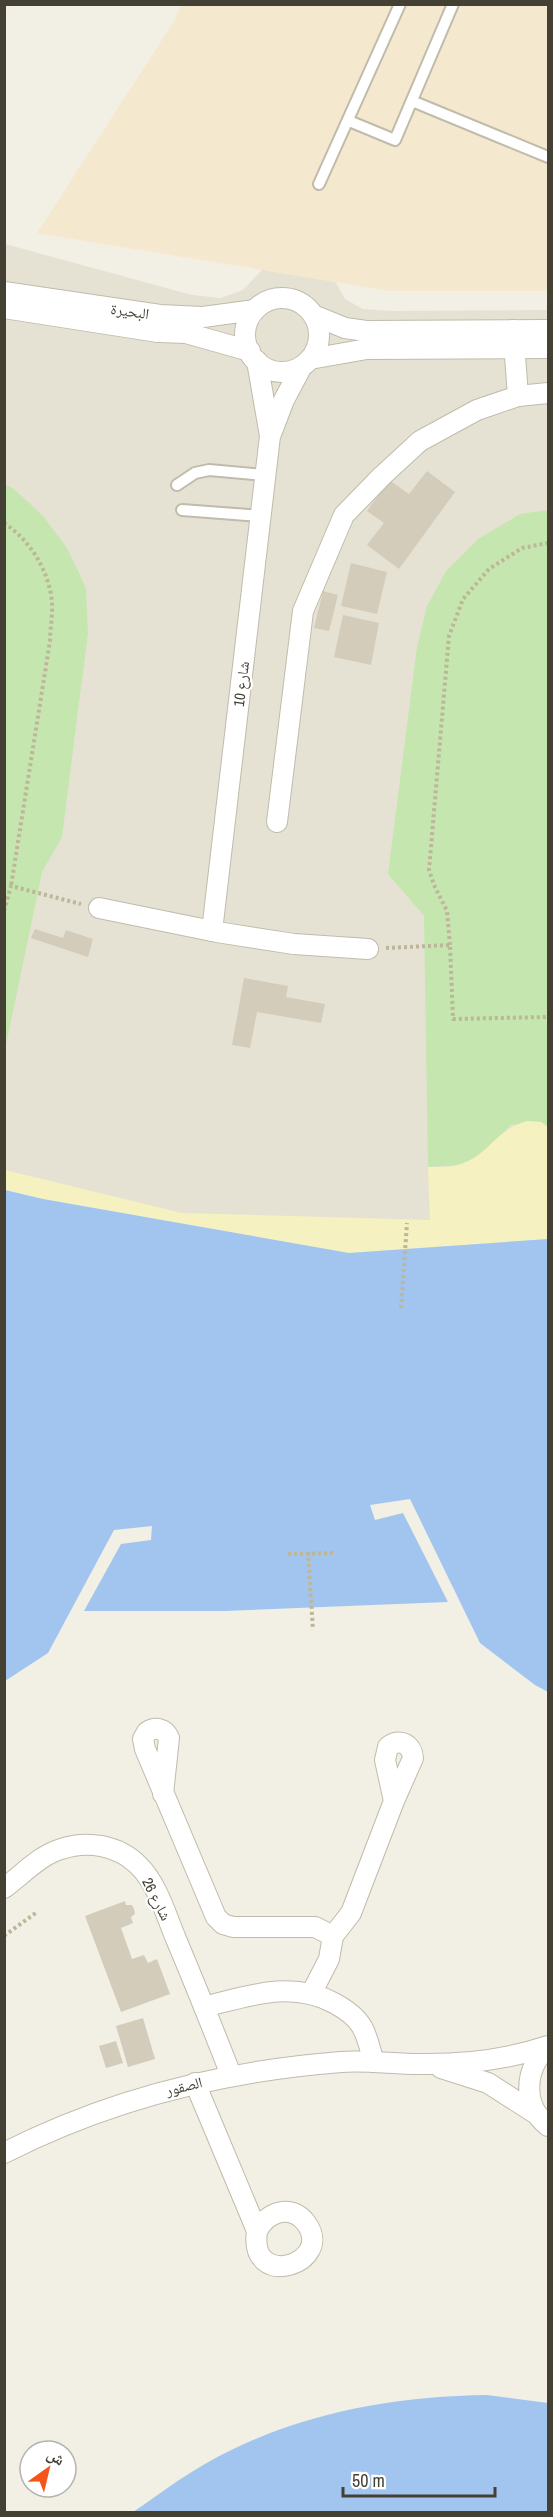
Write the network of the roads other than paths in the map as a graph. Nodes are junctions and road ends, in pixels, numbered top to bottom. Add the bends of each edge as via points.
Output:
1 (400, 4) edge
2 (453, 4) edge
3 (412, 101) junction
4 (349, 121) junction
5 (549, 157) edge
6 (319, 184) dead end
7 (4, 291) edge
8 (4, 308) edge
9 (255, 310) junction
10 (313, 315) junction
11 (549, 330) edge
12 (513, 339) junction
13 (549, 348) edge
14 (253, 356) junction
15 (306, 362) junction
16 (549, 393) edge
17 (518, 396) junction
18 (270, 436) junction
19 (266, 476) junction
20 (177, 485) dead end
21 (182, 510) dead end
22 (261, 516) junction
23 (277, 822) dead end
24 (99, 908) road end
25 (212, 931) junction
26 (368, 949) road end
27 (163, 1794) dead end
28 (394, 1801) dead end
29 (4, 1888) edge
30 (333, 1936) junction
31 (311, 1994) junction
32 (204, 2007) junction
33 (549, 2047) edge
34 (374, 2062) junction
35 (426, 2064) junction
36 (231, 2075) junction
37 (195, 2083) junction
38 (543, 2120) edge
39 (4, 2153) edge
40 (257, 2230) dead end

1 - 4 lane
2 - 3 lane
3 - 4 lane via 395,140
3 - 5 lane
4 - 6 lane
7 - 9 street, البحيرة via 160,315 203,317
8 - 14 street, البحيرة via 186,333
9 - 10 street via 270,300 288,298
9 - 14 street via 246,330
10 - 12 street via 345,328 366,331
10 - 15 street via 319,338
11 - 12 street
12 - 13 street
12 - 15 street via 367,349
12 - 17 street
14 - 15 street via 276,371 287,371
14 - 18 street, شارع 10
15 - 18 street, شارع 10 via 284,400
16 - 17 street
17 - 23 street via 477,410 420,441 344,515 303,610
18 - 19 street, شارع 10
19 - 20 lane via 209,470 195,473
19 - 22 street, شارع 10
21 - 22 lane
22 - 25 street, شارع 10
24 - 25 street
25 - 26 street via 294,944
27 - 30 street via 216,1917 223,1924 315,1928
28 - 30 street via 351,1913
29 - 32 street, شارع 26 via 48,1854 71,1846 104,1846 128,1858 147,1877 162,1906
30 - 31 street via 329,1959
31 - 32 street via 277,1990
31 - 34 street via 339,2006 357,2020
32 - 36 street, شارع 26
33 - 35 street, الصقور via 515,2057
33 - 38 street via 536,2061 530,2083 530,2094
34 - 35 street, الصقور
34 - 36 street, الصقور
35 - 38 street, الصقور via 488,2084
36 - 37 street, الصقور
37 - 39 street, الصقور via 87,2116
37 - 40 street

